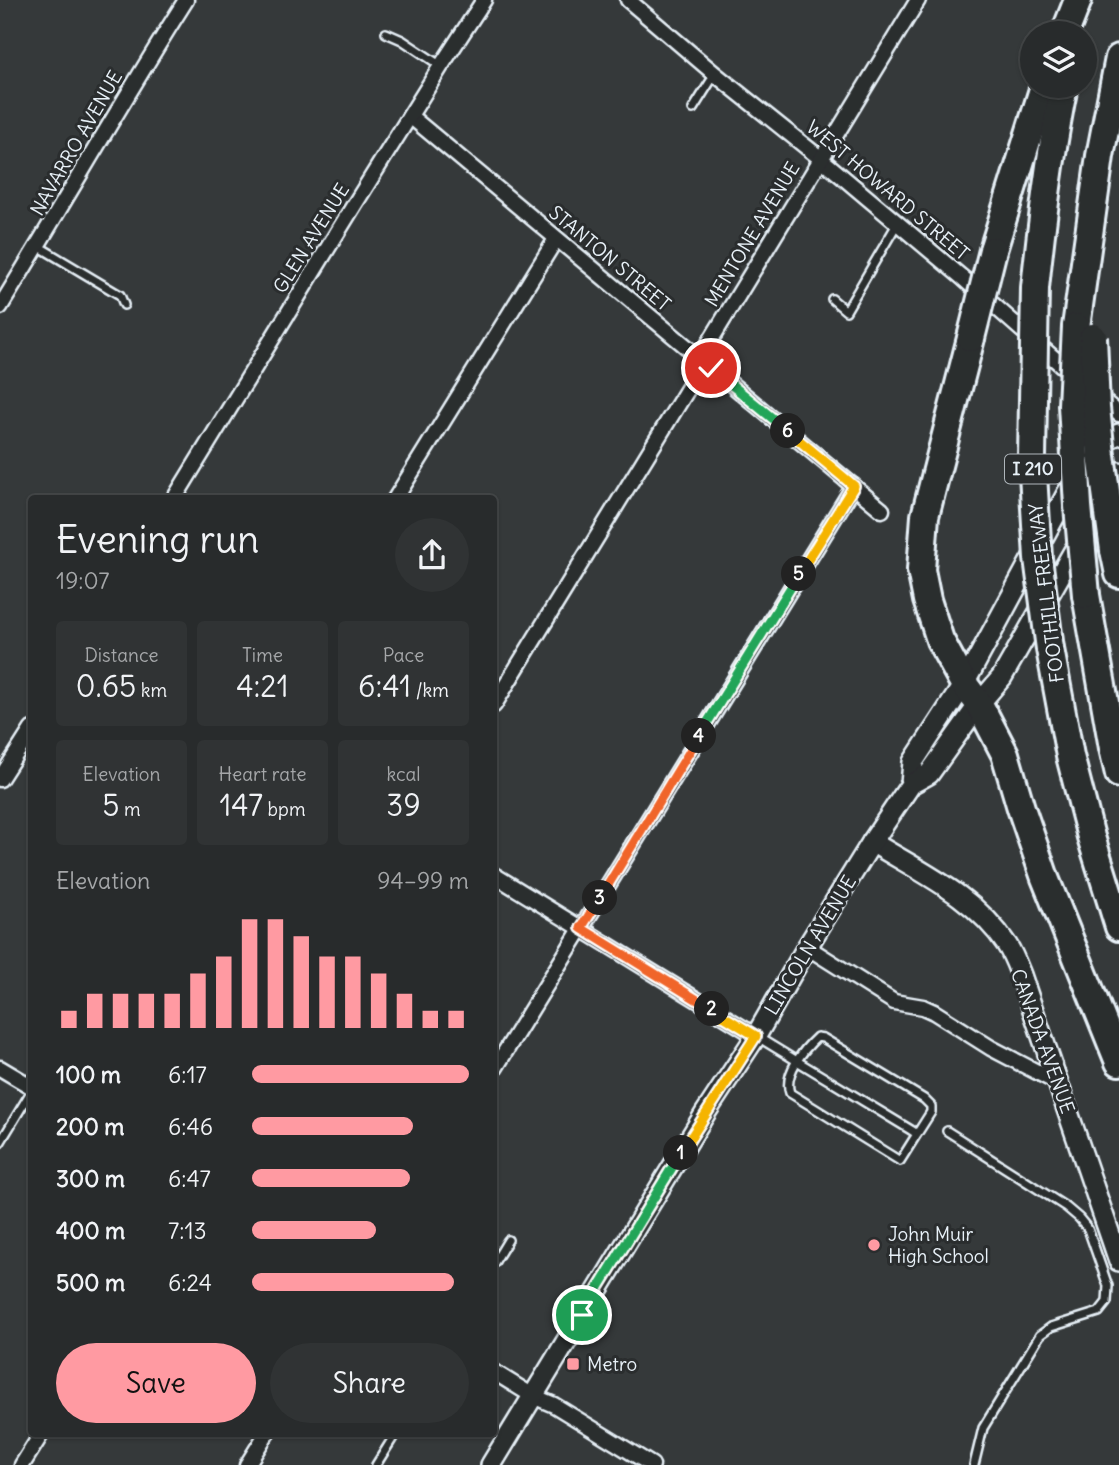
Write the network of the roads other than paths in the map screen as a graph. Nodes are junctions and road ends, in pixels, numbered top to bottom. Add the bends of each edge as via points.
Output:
1 (186, 0) edge
2 (484, 0) edge
3 (628, 0) edge
4 (918, 0) edge
5 (1078, 0) edge
6 (1086, 0) edge
7 (1070, 21) edge
8 (1080, 21) edge
9 (386, 33) dead end
10 (1119, 58) edge
11 (441, 66) junction
12 (715, 74) junction
13 (1040, 98) edge
14 (1062, 98) edge
15 (693, 109) dead end
16 (410, 116) junction
17 (820, 158) junction
18 (897, 224) junction
19 (556, 239) junction
20 (38, 246) junction
21 (832, 299) dead end
22 (124, 305) dead end
23 (0, 307) edge
24 (1085, 332) junction
25 (703, 361) junction
26 (1119, 414) edge
27 (1119, 433) edge
28 (1119, 472) edge
29 (854, 486) junction
30 (176, 495) edge
31 (397, 495) edge
32 (882, 510) dead end
33 (1117, 562) edge
34 (971, 694) junction
35 (497, 700) edge
36 (28, 735) edge
37 (1119, 774) edge
38 (0, 779) edge
39 (872, 842) junction
40 (497, 877) edge
41 (1119, 927) edge
42 (581, 928) junction
43 (807, 947) junction
44 (756, 1036) junction
45 (797, 1061) junction
46 (1119, 1062) edge
47 (497, 1065) edge
48 (0, 1068) edge
49 (1060, 1084) junction
50 (28, 1086) edge
51 (28, 1096) edge
52 (947, 1131) dead end
53 (918, 1134) junction
54 (0, 1143) edge
55 (508, 1240) dead end
56 (497, 1258) edge
57 (1119, 1261) edge
58 (497, 1374) edge
59 (533, 1396) junction
60 (40, 1437) edge
61 (264, 1437) edge
62 (394, 1437) edge
63 (22, 1465) edge
64 (247, 1465) edge
65 (376, 1465) edge
66 (491, 1465) edge
67 (652, 1465) edge
68 (974, 1465) edge

1 - 20 street, NAVARRO AVENUE
2 - 11 street, GLEN AVENUE
3 - 12 street, WEST HOWARD STREET
4 - 17 street, MENTONE AVENUE
5 - 7 highway
6 - 8 highway
9 - 11 lane
10 - 24 highway via 1100,156 1084,280
11 - 16 street, GLEN AVENUE
12 - 15 lane
12 - 17 street, WEST HOWARD STREET
13 - 34 highway, bridge via 993,250 925,516 921,570 933,623
14 - 41 highway, FOOTHILL FREEWAY / I 210, bridge via 1043,204 1035,288 1032,457 1038,558 1070,756
16 - 19 street, STANTON STREET
16 - 30 street, GLEN AVENUE
17 - 18 street, WEST HOWARD STREET
17 - 25 street, MENTONE AVENUE via 709,343
18 - 21 lane via 846,311
18 - 26 street, WEST HOWARD STREET
19 - 25 street, STANTON STREET
19 - 31 street
20 - 22 lane via 120,296
20 - 23 street, NAVARRO AVENUE
24 - 33 highway, bridge
24 - 37 highway, FOOTHILL FREEWAY / I 210, bridge via 1072,405 1078,506 1086,595
25 - 29 street, STANTON STREET
25 - 35 street, MENTONE AVENUE
27 - 34 main road, LINCOLN AVENUE via 1093,445
28 - 34 main road, LINCOLN AVENUE via 1002,677
29 - 32 street, STANTON STREET
29 - 42 street
34 - 39 main road, LINCOLN AVENUE via 913,762 911,784
34 - 46 highway via 1005,754 1045,878
36 - 38 street
39 - 43 main road, LINCOLN AVENUE
39 - 49 main road, CANADA AVENUE via 946,886 988,921 1021,975
40 - 42 street
42 - 44 street
42 - 47 street
43 - 44 main road, LINCOLN AVENUE
43 - 49 street via 894,1002 934,1012
44 - 45 lane
44 - 59 main road, LINCOLN AVENUE
45 - 53 lane
45 - 53 lane via 788,1083 790,1093 900,1161
45 - 53 lane via 813,1040 823,1038 931,1106
48 - 50 street
49 - 57 main road, CANADA AVENUE
51 - 54 lane
52 - 68 lane via 1079,1218 1088,1229 1108,1286 1107,1302 1098,1312 1040,1335 983,1428
55 - 56 lane
58 - 59 street
59 - 66 main road, LINCOLN AVENUE
59 - 67 street
60 - 63 street
61 - 64 street
62 - 65 lane

